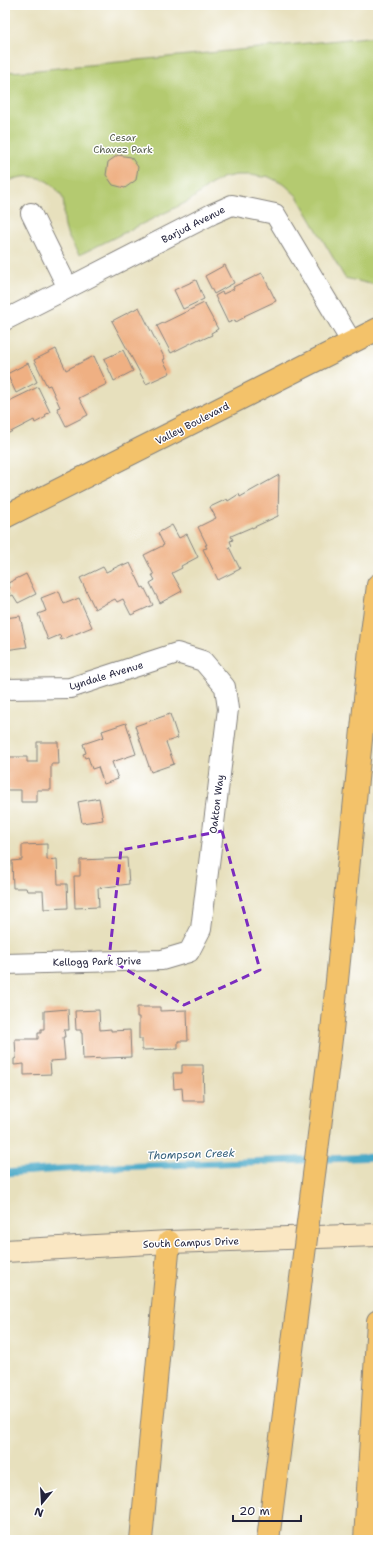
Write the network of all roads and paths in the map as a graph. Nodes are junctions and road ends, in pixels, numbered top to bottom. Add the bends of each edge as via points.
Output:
1 (31, 213) dead end
2 (68, 288) junction
3 (5, 320) edge
4 (378, 329) edge
5 (351, 341) junction
6 (5, 517) edge
7 (378, 585) edge
8 (203, 661) joint
9 (5, 689) edge
10 (189, 952) joint
11 (5, 964) edge
12 (378, 1235) edge
13 (169, 1242) junction
14 (5, 1251) edge
15 (378, 1321) edge
16 (269, 1536) edge
17 (141, 1540) edge
18 (365, 1540) edge

1 - 2 street
2 - 3 street, Barjud Avenue
2 - 5 street, Barjud Avenue via 232,204 275,214
4 - 5 main road, Valley Boulevard
5 - 6 main road, Valley Boulevard
7 - 16 main road, bridge via 332,1031
8 - 9 street, Lyndale Avenue via 177,653 70,688
8 - 10 street, Oakton Way via 225,687 228,709 201,929
10 - 11 street, Kellogg Park Drive via 162,960
12 - 13 street, South Campus Drive
13 - 14 street, South Campus Drive
13 - 17 main road
15 - 18 main road

